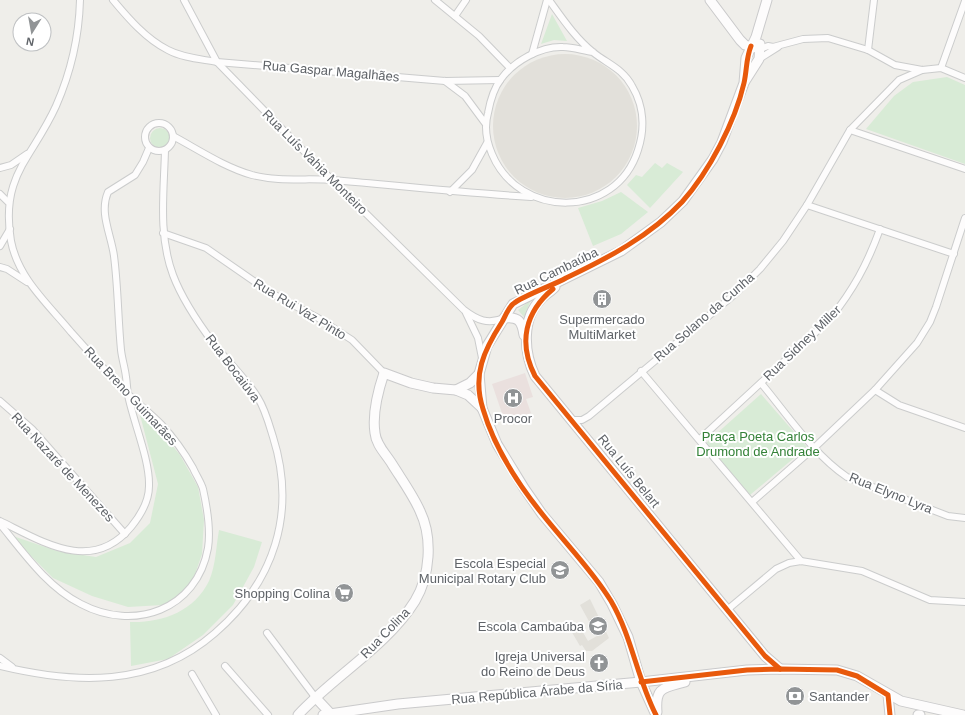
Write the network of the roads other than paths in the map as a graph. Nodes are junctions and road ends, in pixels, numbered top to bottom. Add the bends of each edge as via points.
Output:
1 (80, 0) edge
2 (112, 0) edge
3 (184, 0) edge
4 (435, 0) edge
5 (466, 0) edge
6 (548, 0) edge
7 (710, 0) edge
8 (767, 0) edge
9 (874, 0) edge
10 (965, 1) edge
11 (456, 16) junction
12 (760, 26) junction
13 (784, 43) junction
14 (751, 46) junction
15 (760, 49) junction
16 (868, 50) junction
17 (593, 52) junction
18 (532, 54) junction
19 (746, 58) junction
20 (759, 59) junction
21 (217, 62) junction
22 (510, 68) junction
23 (941, 68) junction
24 (922, 70) junction
25 (965, 78) edge
26 (500, 80) junction
27 (445, 81) junction
28 (744, 83) junction
29 (485, 123) junction
30 (850, 130) junction
31 (174, 136) junction
32 (487, 143) junction
33 (149, 148) junction
34 (165, 150) junction
35 (28, 153) junction
36 (0, 168) edge
37 (965, 169) edge
38 (332, 180) junction
39 (450, 192) junction
40 (0, 194) edge
41 (533, 197) junction
42 (8, 202) junction
43 (806, 205) junction
44 (965, 218) edge
45 (10, 229) junction
46 (880, 230) junction
47 (163, 233) junction
48 (0, 246) edge
49 (954, 254) junction
50 (0, 267) edge
51 (566, 278) junction
52 (28, 282) junction
53 (464, 310) junction
54 (504, 318) junction
55 (526, 349) junction
56 (482, 358) junction
57 (641, 371) junction
58 (384, 373) junction
59 (479, 374) junction
60 (761, 383) junction
61 (456, 390) junction
62 (875, 390) junction
63 (127, 394) junction
64 (0, 401) edge
65 (482, 408) junction
66 (573, 420) junction
67 (965, 428) edge
68 (700, 439) junction
69 (815, 448) junction
70 (752, 502) junction
71 (965, 518) edge
72 (0, 521) edge
73 (0, 524) edge
74 (125, 534) junction
75 (801, 561) junction
76 (965, 602) edge
77 (728, 610) junction
78 (268, 633) dead end
79 (0, 658) edge
80 (0, 666) edge
81 (225, 666) dead end
82 (780, 668) junction
83 (15, 669) junction
84 (192, 674) dead end
85 (707, 675) junction
86 (641, 682) junction
87 (888, 695) junction
88 (315, 697) junction
89 (327, 714) edge
90 (216, 715) edge
91 (268, 715) edge
92 (298, 715) edge
93 (657, 715) edge
94 (890, 715) edge
95 (963, 715) edge

1 - 35 street, Rua Breno Guimarães via 80,24 71,67 47,124
2 - 21 street, Rua Gaspar Magalhães via 142,30 169,51 190,58
3 - 21 street, Rua Luís Vahia Monteiro
4 - 11 street
5 - 11 street
6 - 17 street
6 - 18 street
7 - 14 street via 740,40
8 - 12 street, Rua Cambaúba
9 - 16 street
10 - 23 street
11 - 22 street
12 - 14 street, Rua Cambaúba
12 - 15 street, Rua Cambaúba
13 - 15 street
13 - 16 street via 828,38
13 - 20 street
14 - 15 street
14 - 19 street, Rua Cambaúba
15 - 20 street, Rua Cambaúba
16 - 24 street via 895,65
17 - 18 street via 563,47
17 - 41 street via 616,66 632,86 642,110 642,136 635,160 620,181 601,195 571,203 555,203
18 - 22 street
19 - 20 street via 754,61
19 - 28 street, Rua Cambaúba
20 - 28 street, Rua Cambaúba
21 - 27 street, Rua Gaspar Magalhães
21 - 38 street, Rua Luís Vahia Monteiro
22 - 26 street
23 - 24 street
23 - 25 street
24 - 30 street, Rua Solano da Cunha via 899,80
26 - 27 street, Rua Gaspar Magalhães
26 - 29 street via 490,101
27 - 29 street via 465,96
28 - 51 street, Rua Cambaúba via 722,142 683,201 661,222 621,251
29 - 32 street
30 - 37 street
30 - 43 street, Rua Solano da Cunha
31 - 33 street via 169,126 153,124 145,132 144,138
31 - 34 street via 170,147
31 - 38 street via 230,167 253,175 272,179
32 - 39 street via 472,170
32 - 41 street via 497,165 512,184
33 - 34 street
33 - 63 street via 135,175 108,192 103,209 112,241
34 - 47 street, Rua Bocaiúva
35 - 36 street, Rua Breno Guimarães via 11,165
35 - 42 street, Rua Breno Guimarães via 12,184
38 - 39 street
38 - 53 street, Rua Luís Vahia Monteiro
39 - 41 street
40 - 42 street
42 - 45 street, Rua Breno Guimarães
43 - 46 street
43 - 57 street, Rua Solano da Cunha via 782,241 740,289
44 - 49 street
45 - 48 street
45 - 52 street, Rua Breno Guimarães via 16,259
46 - 49 street
46 - 60 street, Rua Sidney Miller via 868,260 847,298 815,334
47 - 58 street, Rua Rui Vaz Pinto via 206,248 271,293 318,318 352,340
47 - 83 street, Rua Bocaiúva via 173,276 188,304 214,344 259,400 268,422 279,456 282,482 279,533 270,559 253,591 234,616 210,638 192,649 156,667 136,674 110,678 82,679
49 - 62 street via 930,322 917,343
50 - 52 street
51 - 54 street, Rua Cambaúba via 513,304
51 - 55 street, Rua Luís Belart via 540,300 528,320
52 - 63 street, Rua Breno Guimarães
53 - 54 street via 475,319 484,321 495,322
53 - 56 street via 478,338
54 - 55 street via 517,318 522,324
54 - 56 street, Rua Cambaúba
55 - 66 street, Rua Luís Belart via 535,376
56 - 59 street, Rua Cambaúba
57 - 66 street, Rua Solano da Cunha via 586,418
57 - 68 street
58 - 61 street, Rua Rui Vaz Pinto via 418,385
58 - 88 street, Rua Colina via 379,389 375,433 380,449 416,504 426,525 428,552 424,579 415,601 402,620 369,652
59 - 61 street via 470,383
59 - 65 street, Rua Cambaúba
60 - 68 street, Rua Sidney Miller
60 - 69 street, Rua Elyno Lyra
61 - 65 street, Rua Rui Vaz Pinto via 468,395
62 - 67 street via 899,405
62 - 69 street
63 - 73 street, Rua Breno Guimarães via 161,424 184,452 202,486 209,529 208,547 201,574 188,592 174,604 150,614 106,614 80,604 51,584
63 - 74 street via 148,471 149,487 145,504 137,520
64 - 74 street, Rua Nazaré de Menezes via 32,429
65 - 86 street, Rua Cambaúba via 497,444 524,488 542,514 599,582 612,604 628,637
66 - 77 street, Rua Luís Belart
68 - 70 street
69 - 70 street
69 - 71 street, Rua Elyno Lyra via 848,477 948,516
70 - 75 street
72 - 74 street via 50,545 72,551 90,551 110,545
75 - 76 street via 862,571 930,600
75 - 77 street via 776,569
77 - 82 street, Rua Luís Belart via 765,656
78 - 88 street
79 - 83 street
80 - 83 street, Rua Bocaiúva
81 - 91 street
82 - 85 street, Rua República Árabe da Síria
82 - 87 street, Rua República Árabe da Síria via 836,670 857,676
84 - 90 street
85 - 86 street, Rua República Árabe da Síria
85 - 93 street via 662,689 657,697
86 - 89 street, Rua República Árabe da Síria
86 - 93 street, Rua Cambaúba
87 - 94 street
87 - 95 street, Rua República Árabe da Síria via 914,705
88 - 89 street
88 - 92 street, Rua Colina

